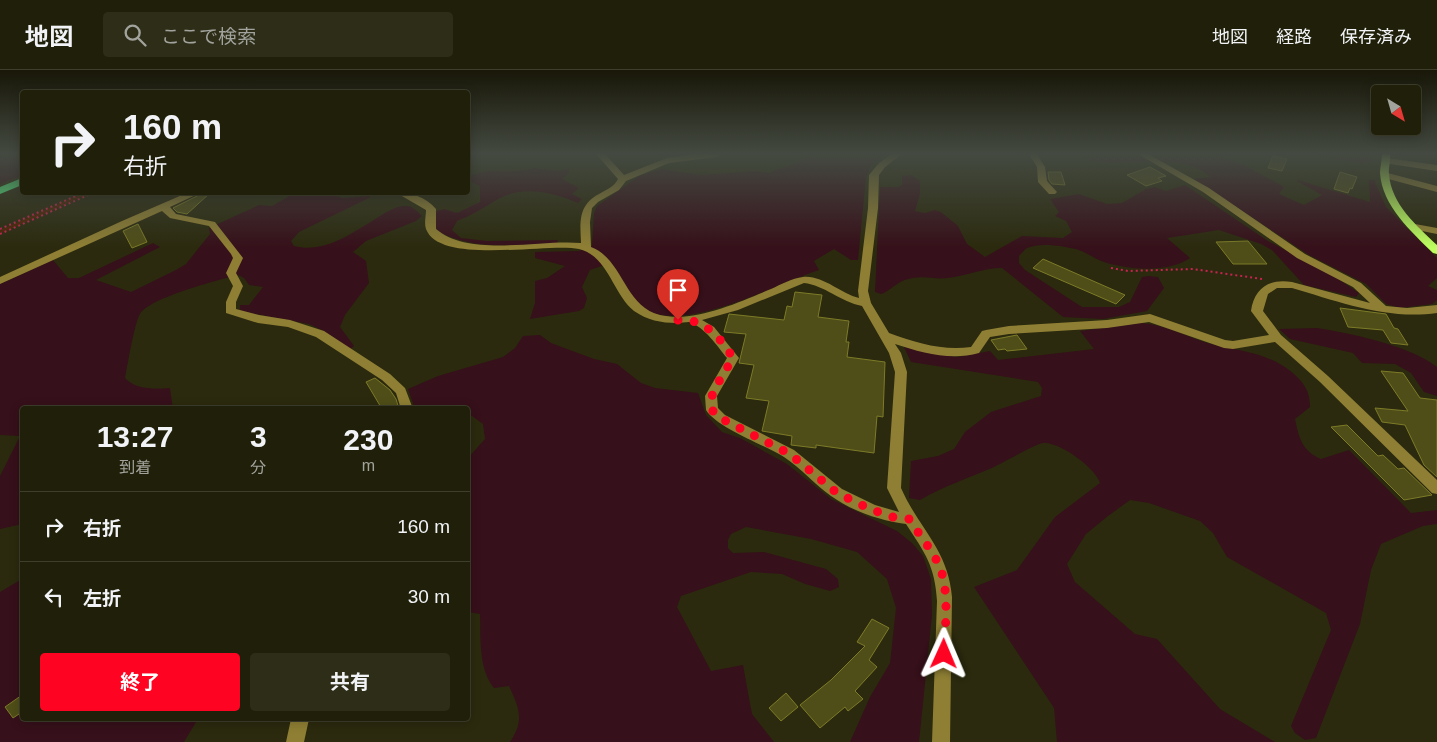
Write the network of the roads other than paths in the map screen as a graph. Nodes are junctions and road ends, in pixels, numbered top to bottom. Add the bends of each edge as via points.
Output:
1 (617, 185) edge
2 (872, 185) edge
3 (1046, 185) edge
4 (1198, 185) edge
5 (1388, 185) edge
6 (1424, 185) edge
7 (1437, 189) edge
8 (1052, 192) dead end
9 (191, 195) edge
10 (406, 195) edge
11 (164, 207) junction
12 (1415, 228) junction
13 (1437, 231) edge
14 (586, 247) junction
15 (1437, 251) edge
16 (0, 281) edge
17 (866, 303) junction
18 (1437, 309) edge
19 (1384, 310) junction
20 (691, 319) junction
21 (885, 336) junction
22 (1277, 338) junction
23 (406, 406) edge
24 (1437, 489) edge
25 (909, 519) junction
26 (300, 721) edge
27 (295, 742) edge
28 (941, 742) edge

1 - 14 street via 587,208
2 - 17 street via 873,208 863,291
3 - 8 street
4 - 19 street via 1302,256 1357,285
5 - 12 main road via 1392,198
6 - 7 street
9 - 11 street
10 - 14 street via 431,209 431,230 452,242 495,248
11 - 16 street
11 - 23 street via 173,216 212,224 236,253 238,258 231,273 238,286 230,311 320,334 391,381 401,391
12 - 13 street
12 - 15 main road
14 - 20 street via 613,274 624,294 646,314 660,319
17 - 20 street via 837,295 811,279 732,310
17 - 21 street
18 - 19 street via 1420,312
19 - 22 street via 1277,284 1260,295 1258,311
20 - 25 street via 710,330 733,358 712,396 712,410 720,418 790,454 837,493 870,509
21 - 22 street via 914,345 966,353 975,350 986,334 1150,318 1201,338 1233,346
21 - 25 street via 901,372 894,488
22 - 24 street
25 - 28 street via 939,565 943,578
26 - 27 street

